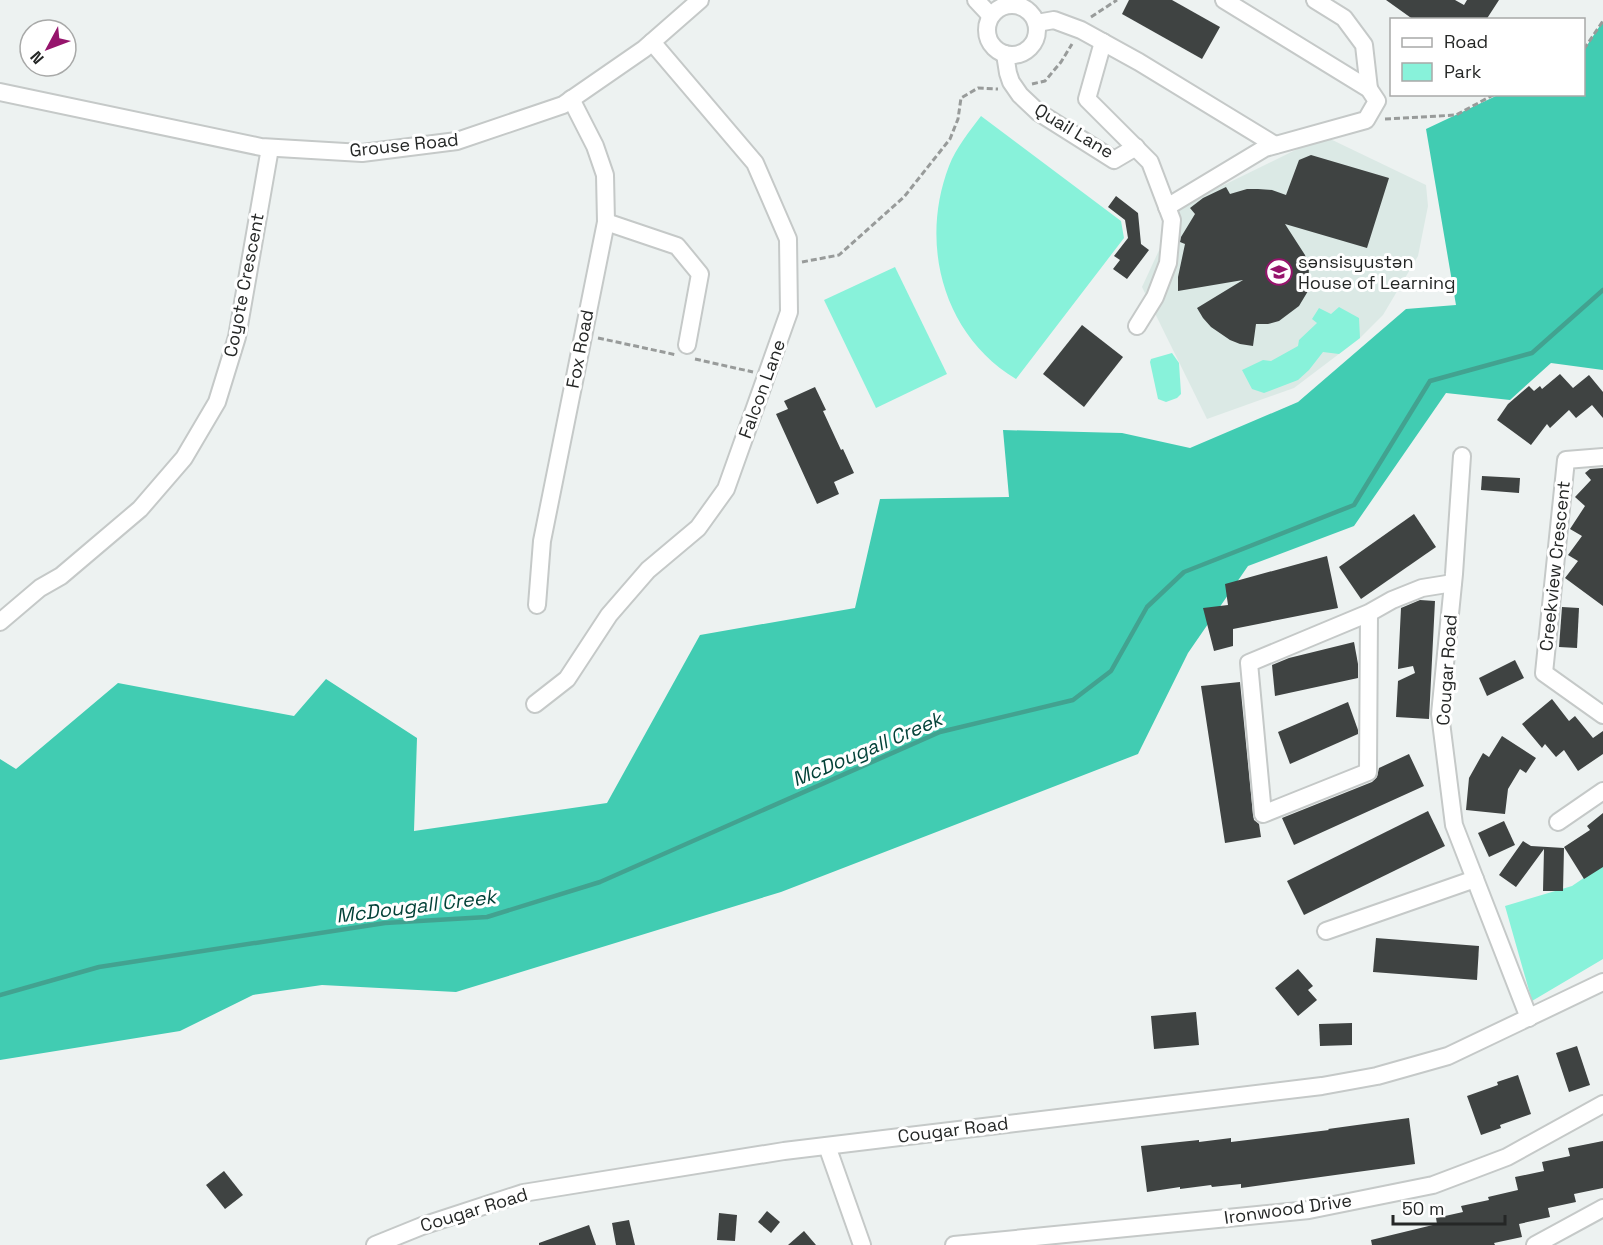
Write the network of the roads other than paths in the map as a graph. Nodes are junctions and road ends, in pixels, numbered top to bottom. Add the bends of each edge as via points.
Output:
1 (700, 0) edge
2 (976, 0) edge
3 (1224, 0) edge
4 (1315, 0) edge
5 (995, 8) edge
6 (1037, 23) junction
7 (652, 42) junction
8 (1103, 42) junction
9 (1005, 54) junction
10 (1370, 89) junction
11 (0, 92) edge
12 (571, 99) junction
13 (1275, 145) junction
14 (1136, 147) junction
15 (270, 148) junction
16 (1167, 207) junction
17 (606, 222) junction
18 (1137, 326) dead end
19 (687, 345) dead end
20 (1462, 456) dead end
21 (1603, 457) edge
22 (1453, 583) junction
23 (537, 605) dead end
24 (1369, 613) junction
25 (0, 622) edge
26 (535, 704) dead end
27 (1603, 715) edge
28 (1603, 791) edge
29 (1558, 822) dead end
30 (1475, 879) junction
31 (1326, 931) dead end
32 (1603, 982) edge
33 (1529, 1018) junction
34 (1603, 1104) edge
35 (827, 1146) junction
36 (1603, 1208) edge
37 (375, 1245) edge
38 (862, 1245) edge
39 (954, 1245) edge
40 (1535, 1245) edge

1 - 7 street, Grouse Road
2 - 5 street
3 - 10 street
4 - 10 street via 1344,18 1364,45
5 - 6 street via 1008,4 1022,6
5 - 9 street via 987,31 992,45
6 - 8 street via 1054,21
6 - 9 street via 1033,45 1020,54
7 - 12 street, Grouse Road
7 - 26 street, Falcon Lane via 754,163 788,239 789,312 726,489 698,528 648,570 609,615 567,679
8 - 13 street
8 - 14 street via 1087,99
9 - 14 street, Quail Lane via 1011,82 1038,112 1114,160
10 - 13 street via 1377,101 1366,120
11 - 15 street, Grouse Road
12 - 15 street, Grouse Road via 458,141 362,153
12 - 17 street, Fox Road via 605,175
13 - 16 street
14 - 16 street via 1150,162
15 - 25 street, Coyote Crescent via 237,338 217,402 184,458 140,509
16 - 18 street via 1172,220 1168,263 1155,297
17 - 19 street via 677,246 700,274
17 - 23 street, Fox Road via 542,541
20 - 22 street, Cougar Road
21 - 27 street, Creekview Crescent via 1566,460 1544,673
22 - 24 street via 1422,588
22 - 30 street, Cougar Road via 1440,714 1454,825
24 - 24 street via 1249,663 1263,814 1368,772
28 - 29 street
30 - 31 street
30 - 33 street, Cougar Road
32 - 33 street, Cougar Road
33 - 35 street, Cougar Road via 1448,1056 1377,1076
34 - 39 street, Ironwood Drive via 1507,1157 1433,1185 1309,1210
35 - 37 street, Cougar Road via 523,1193
35 - 38 street
36 - 40 street

